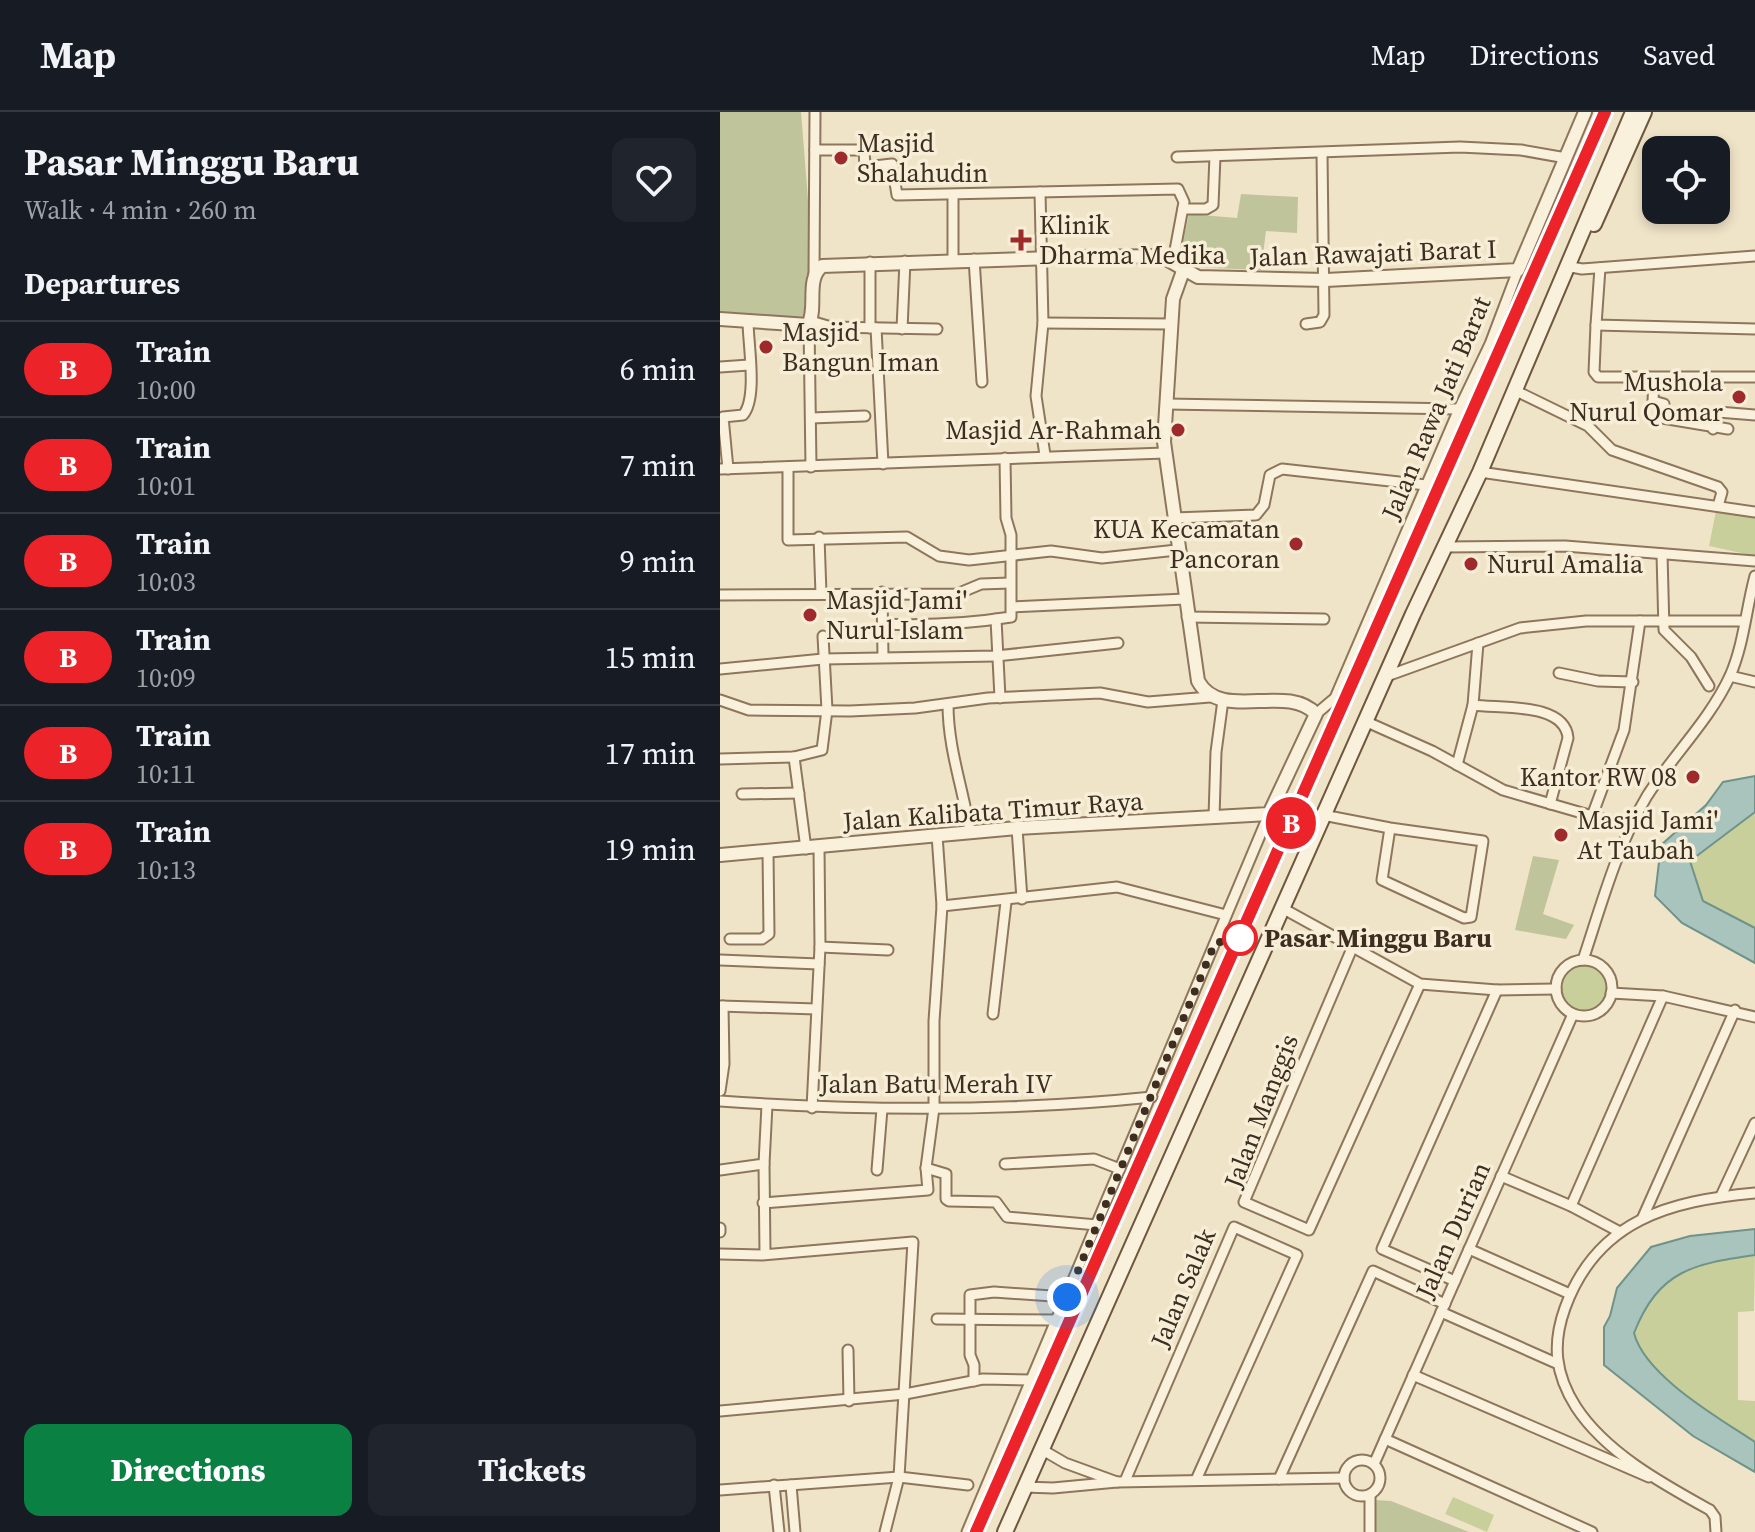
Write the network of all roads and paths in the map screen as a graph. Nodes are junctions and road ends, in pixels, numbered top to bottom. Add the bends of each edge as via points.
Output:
1 (815, 112) edge
2 (1585, 112) edge
3 (1633, 112) edge
4 (1644, 112) edge
5 (815, 150) junction
6 (1322, 153) junction
7 (1215, 156) junction
8 (1177, 157) dead end
9 (1566, 158) junction
10 (1040, 192) junction
11 (953, 195) junction
12 (1183, 209) junction
13 (1755, 256) edge
14 (1081, 257) tunnel mouth
15 (953, 259) junction
16 (974, 259) junction
17 (1046, 259) junction
18 (905, 261) junction
19 (1173, 261) junction
20 (870, 262) junction
21 (1600, 268) junction
22 (1518, 270) junction
23 (1567, 270) junction
24 (1183, 271) junction
25 (814, 274) junction
26 (1326, 280) junction
27 (720, 319) edge
28 (748, 321) junction
29 (810, 323) junction
30 (1043, 323) junction
31 (1171, 324) junction
32 (1306, 324) dead end
33 (1596, 325) junction
34 (873, 328) junction
35 (902, 329) junction
36 (937, 329) dead end
37 (1755, 329) edge
38 (749, 365) junction
39 (720, 367) edge
40 (1755, 377) edge
41 (1654, 378) junction
42 (982, 382) dead end
43 (1514, 390) junction
44 (1166, 404) junction
45 (1459, 409) junction
46 (1755, 415) edge
47 (865, 416) dead end
48 (811, 418) junction
49 (1728, 429) dead end
50 (1711, 432) junction
51 (1165, 453) junction
52 (1045, 455) junction
53 (1005, 458) junction
54 (883, 464) junction
55 (788, 467) junction
56 (811, 467) junction
57 (724, 469) edge
58 (1486, 473) junction
59 (1426, 485) junction
60 (1718, 506) junction
61 (1755, 512) edge
62 (1174, 518) junction
63 (819, 537) junction
64 (1445, 547) junction
65 (1177, 550) junction
66 (1662, 554) junction
67 (1010, 558) junction
68 (1755, 561) edge
69 (1755, 576) edge
70 (1010, 583) junction
71 (882, 592) junction
72 (821, 594) junction
73 (720, 595) edge
74 (1185, 599) junction
75 (1013, 607) junction
76 (1750, 609) edge
77 (1187, 617) junction
78 (996, 619) junction
79 (1324, 619) dead end
80 (1640, 621) junction
81 (1744, 621) junction
82 (1662, 622) junction
83 (883, 624) junction
84 (823, 636) dead end
85 (1118, 643) dead end
86 (1478, 643) junction
87 (996, 656) junction
88 (883, 657) junction
89 (823, 659) junction
90 (720, 669) edge
91 (1559, 673) dead end
92 (1387, 676) junction
93 (1730, 676) junction
94 (1633, 682) junction
95 (1755, 682) edge
96 (1709, 686) dead end
97 (1000, 698) junction
98 (1217, 698) junction
99 (720, 700) edge
100 (948, 704) junction
101 (1473, 705) junction
102 (827, 710) junction
103 (1316, 714) junction
104 (1367, 722) junction
105 (794, 757) junction
106 (720, 759) edge
107 (1457, 765) junction
108 (799, 793) junction
109 (742, 794) dead end
110 (1550, 804) junction
111 (1269, 814) junction
112 (1323, 815) junction
113 (1592, 816) junction
114 (1214, 817) junction
115 (1630, 827) junction
116 (1017, 828) junction
117 (1390, 828) junction
118 (970, 832) junction
119 (937, 835) junction
120 (813, 848) junction
121 (768, 852) junction
122 (720, 855) edge
123 (1022, 899) junction
124 (1006, 902) junction
125 (942, 906) junction
126 (1282, 908) junction
127 (1226, 915) junction
128 (730, 939) dead end
129 (1353, 946) junction
130 (820, 947) junction
131 (888, 950) dead end
132 (1584, 956) junction
133 (720, 960) edge
134 (819, 964) junction
135 (1420, 984) junction
136 (1556, 989) junction
137 (1497, 990) junction
138 (1611, 993) junction
139 (1663, 996) junction
140 (721, 1006) edge
141 (816, 1009) junction
142 (1735, 1010) junction
143 (993, 1014) dead end
144 (1573, 1014) junction
145 (1755, 1017) edge
146 (720, 1091) edge
147 (1152, 1097) junction
148 (720, 1101) edge
149 (767, 1105) junction
150 (812, 1108) junction
151 (934, 1108) junction
152 (882, 1109) junction
153 (1755, 1123) edge
154 (764, 1164) junction
155 (1005, 1164) dead end
156 (926, 1168) junction
157 (1120, 1169) junction
158 (720, 1170) edge
159 (877, 1170) dead end
160 (1501, 1176) junction
161 (1755, 1193) edge
162 (1721, 1196) junction
163 (763, 1203) junction
164 (1571, 1206) junction
165 (1643, 1217) junction
166 (1097, 1225) junction
167 (1618, 1231) junction
168 (1469, 1249) junction
169 (720, 1254) edge
170 (765, 1254) junction
171 (1455, 1281) junction
172 (1570, 1294) junction
173 (1067, 1297) junction
174 (1443, 1308) junction
175 (970, 1318) junction
176 (937, 1319) dead end
177 (1058, 1320) junction
178 (848, 1350) dead end
179 (1556, 1363) junction
180 (1413, 1375) junction
181 (1032, 1380) junction
182 (974, 1381) junction
183 (905, 1394) junction
184 (849, 1401) junction
185 (720, 1402) edge
186 (720, 1411) edge
187 (1601, 1436) junction
188 (1385, 1439) junction
189 (1041, 1449) junction
190 (1591, 1453) junction
191 (1374, 1464) junction
192 (899, 1477) junction
193 (1344, 1478) junction
194 (1279, 1479) junction
195 (1196, 1480) junction
196 (1659, 1481) junction
197 (1121, 1482) junction
198 (774, 1485) junction
199 (791, 1485) junction
200 (968, 1485) dead end
201 (1024, 1487) junction
202 (720, 1490) edge
203 (1370, 1495) junction
204 (779, 1532) edge
205 (795, 1532) edge
206 (885, 1532) edge
207 (967, 1532) edge
208 (1005, 1532) edge
209 (1370, 1532) edge
210 (1592, 1532) edge
211 (1716, 1532) edge

1 - 5 street
2 - 9 street, Jalan Rawa Jati Barat
3 - 23 main road
4 - 23 main road
5 - 11 street via 864,150 865,167 892,164 897,195
5 - 25 street
6 - 7 street
6 - 9 street via 1490,148
6 - 26 street
7 - 8 street
7 - 12 street via 1213,205
9 - 22 street, Jalan Rawa Jati Barat
10 - 11 street
10 - 12 street via 1175,188 1183,194
10 - 17 street
11 - 15 street
12 - 19 street
13 - 21 street
14 - 19 street via 1155,255
15 - 16 street
15 - 18 street
16 - 17 street
16 - 42 street
17 - 30 street
18 - 20 street
18 - 35 street
19 - 24 street
20 - 25 street via 822,266
20 - 34 street
21 - 23 street
21 - 33 street
22 - 26 street, Jalan Rawajati Barat I
22 - 45 street, Jalan Rawa Jati Barat
23 - 43 main road
24 - 26 street, Jalan Rawajati Barat I via 1198,277
24 - 31 street via 1174,290
25 - 29 street
26 - 32 street via 1323,319
27 - 28 street
28 - 29 street
28 - 38 street
29 - 34 street
29 - 48 street
30 - 31 street
30 - 52 street via 1036,396
31 - 44 street
33 - 37 street
33 - 41 street via 1595,375
34 - 35 street
34 - 54 street
35 - 36 street
38 - 39 street
38 - 57 street via 748,409 722,421
40 - 41 street
41 - 50 street via 1653,401 1664,404 1661,417
43 - 58 main road
43 - 60 street via 1588,426 1612,450 1718,487
44 - 45 street
44 - 51 street
45 - 59 street, Jalan Rawa Jati Barat
46 - 50 street via 1718,412
47 - 48 street
48 - 56 street
49 - 50 street
51 - 52 street
51 - 62 street
52 - 53 street
53 - 54 street
53 - 67 street
54 - 56 street
55 - 56 street
55 - 57 street
55 - 63 street via 785,537
58 - 60 street
58 - 64 main road
59 - 62 street via 1282,469 1270,475 1260,513
59 - 103 street, Jalan Rawa Jati Barat via 1335,698
60 - 61 street
62 - 65 street
63 - 67 street via 907,537 947,558
63 - 72 street
64 - 66 street via 1510,544
64 - 92 main road
65 - 67 street via 1102,558 1051,551
65 - 74 street
66 - 68 street
66 - 82 street
67 - 70 street
69 - 76 street
70 - 71 street via 981,584 957,594
70 - 75 street
71 - 72 street
71 - 83 street
72 - 73 street
74 - 75 street
74 - 77 street
75 - 78 street via 1011,617
76 - 81 street
77 - 79 street
77 - 98 street via 1198,681
78 - 83 street via 959,626
78 - 87 street
80 - 82 street
80 - 86 street via 1520,628
80 - 94 street
81 - 82 street
81 - 93 street
82 - 96 street
83 - 88 street
84 - 89 street
85 - 87 street
86 - 92 street
86 - 101 street
87 - 88 street
87 - 97 street
88 - 89 street
89 - 90 street
89 - 102 street
91 - 94 street
92 - 104 main road
93 - 95 street
93 - 115 street
94 - 113 street via 1618,749
97 - 98 street via 1100,693 1148,702
97 - 100 street
98 - 103 street via 1299,703
98 - 114 street
99 - 102 street via 749,710
100 - 102 street
100 - 118 street via 949,745
101 - 107 street
101 - 110 street via 1545,711 1558,717 1568,738
102 - 105 street via 822,750
103 - 111 street
104 - 107 street
104 - 112 main road
105 - 106 street
105 - 108 street
107 - 110 street via 1503,790
108 - 109 street
108 - 120 street
110 - 113 street
111 - 114 street, Jalan Kalibata Timur Raya
111 - 127 street
112 - 117 street
112 - 126 main road
113 - 115 street
114 - 116 street, Jalan Kalibata Timur Raya
115 - 132 street
116 - 118 street, Jalan Kalibata Timur Raya
116 - 123 street
117 - 117 street via 1483,841 1471,917 1382,880
118 - 119 street, Jalan Kalibata Timur Raya
119 - 120 street, Jalan Kalibata Timur Raya
119 - 125 street
120 - 121 street, Jalan Kalibata Timur Raya
120 - 130 street
121 - 122 street, Jalan Kalibata Timur Raya
121 - 128 street via 769,934 762,939
123 - 124 street
123 - 127 street via 1117,887
124 - 125 street
124 - 143 street
125 - 151 street
126 - 129 street
126 - 189 main road
127 - 147 street
129 - 135 street
129 - 135 street, Jalan Manggis via 1244,1202 1309,1230
130 - 131 street
130 - 134 street
132 - 136 street via 1563,969
132 - 138 street via 1608,974
133 - 134 street
134 - 141 street
135 - 137 street
136 - 137 street
136 - 144 street via 1561,1004
137 - 171 street via 1382,1249
138 - 139 street
138 - 144 street via 1593,1015
139 - 142 street
139 - 164 street
140 - 141 street
140 - 146 street
141 - 150 street
142 - 145 street
142 - 165 street
144 - 160 street, Jalan Durian
147 - 151 street, Jalan Batu Merah IV via 1028,1108
147 - 157 street
148 - 149 street, Jalan Batu Merah IV
149 - 150 street, Jalan Batu Merah IV
149 - 154 street
150 - 152 street, Jalan Batu Merah IV
151 - 152 street, Jalan Batu Merah IV
151 - 156 street
152 - 159 street
153 - 162 street
154 - 158 street
154 - 163 street
155 - 157 street via 1094,1159
156 - 163 street via 928,1190
156 - 166 street via 946,1174 949,1201 996,1202 1007,1217
157 - 166 street
160 - 164 street
160 - 168 street, Jalan Durian
161 - 162 street
162 - 165 street
163 - 170 street
164 - 167 street
165 - 167 street
166 - 173 street
167 - 172 street via 1581,1270
168 - 171 street, Jalan Durian
168 - 172 street
169 - 170 street
170 - 183 street via 913,1242
171 - 174 street, Jalan Durian
172 - 179 street via 1559,1326
173 - 175 street via 970,1295
173 - 177 street
174 - 179 street
174 - 180 street, Jalan Durian
174 - 194 street via 1373,1271
175 - 176 street
175 - 177 street
175 - 182 street
177 - 181 street
178 - 184 street
179 - 187 street via 1574,1404
180 - 188 street, Jalan Durian
180 - 190 street
181 - 182 street
181 - 207 street
182 - 183 street
183 - 184 street
183 - 192 street
184 - 186 street
185 - 186 street
187 - 190 street
187 - 196 street
188 - 191 street, Jalan Durian
188 - 210 street
189 - 197 street
189 - 201 main road
190 - 196 street
191 - 193 street via 1354,1462
191 - 203 street via 1381,1477
192 - 199 street
192 - 200 street
192 - 206 street
193 - 194 street
193 - 203 street via 1355,1495
194 - 195 street
195 - 197 street
195 - 197 street, Jalan Salak via 1297,1255 1234,1227
196 - 211 street via 1714,1513
197 - 201 street
198 - 199 street
198 - 202 street
198 - 204 street
199 - 205 street
201 - 208 main road
203 - 209 street

